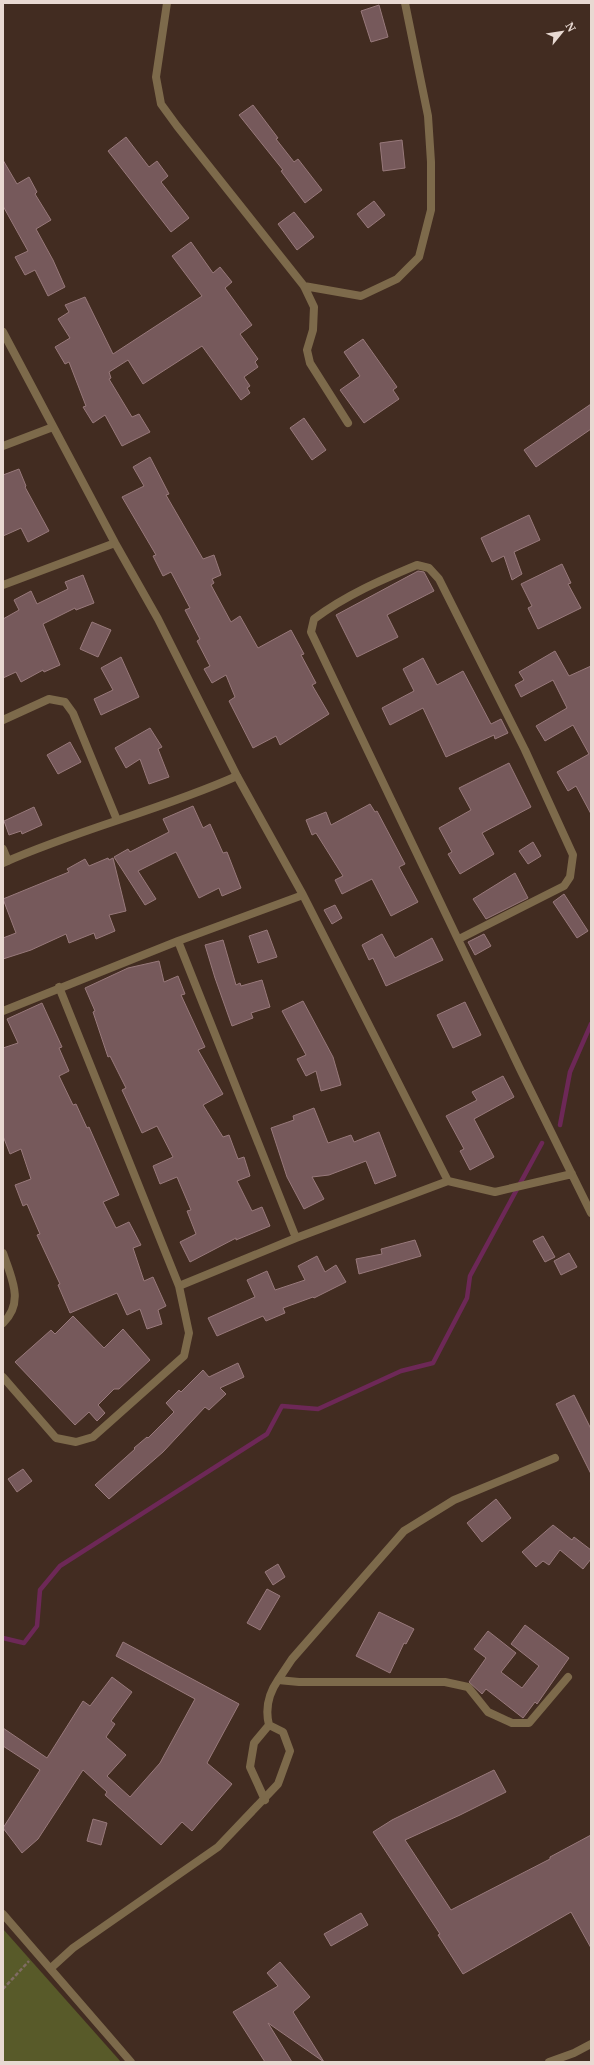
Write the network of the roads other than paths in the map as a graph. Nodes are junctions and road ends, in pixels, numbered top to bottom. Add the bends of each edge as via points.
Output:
1 (167, 3) edge
2 (405, 3) edge
3 (304, 286) junction
4 (3, 332) edge
5 (348, 423) dead end
6 (54, 427) junction
7 (3, 446) edge
8 (115, 543) junction
9 (3, 585) edge
10 (3, 720) edge
11 (237, 776) junction
12 (117, 820) junction
13 (3, 849) edge
14 (5, 862) edge
15 (302, 895) junction
16 (459, 939) junction
17 (178, 941) junction
18 (59, 987) junction
19 (3, 1011) edge
20 (572, 1174) junction
21 (448, 1181) junction
22 (591, 1213) edge
23 (296, 1238) junction
24 (3, 1252) edge
25 (179, 1286) junction
26 (3, 1323) edge
27 (3, 1377) edge
28 (555, 1458) dead end
29 (568, 1677) dead end
30 (278, 1680) junction
31 (269, 1725) junction
32 (265, 1800) junction
33 (3, 1914) edge
34 (51, 1968) junction
35 (591, 2044) edge
36 (131, 2062) edge
37 (549, 2062) edge

1 - 3 street via 156,77 161,104
2 - 3 street via 428,116 431,162 431,210 419,257 397,280 361,296
3 - 5 street via 314,307 313,330 307,350 310,363
4 - 6 street
6 - 7 street
6 - 8 street
8 - 9 street
8 - 11 street via 158,619
10 - 12 street via 49,698 65,702 73,713
11 - 12 street via 200,792
11 - 15 street
12 - 14 street
13 - 14 street
15 - 17 street
15 - 21 street
16 - 16 street via 311,632 314,619 327,609 366,587 417,565 429,568 439,579 525,750 573,855 570,877 564,886
16 - 20 street
17 - 18 street
17 - 23 street
18 - 19 street
18 - 25 street
20 - 21 street via 495,1192
20 - 22 street
21 - 23 street
23 - 25 street
24 - 26 street via 16,1288 15,1302 8,1319
25 - 27 street via 189,1333 184,1356 93,1437 76,1442 56,1438
28 - 30 street via 454,1500 404,1531 292,1659
29 - 30 street via 529,1723 524,1724 512,1724 488,1712 468,1687 445,1682
30 - 31 street via 270,1692 267,1716
31 - 32 street via 254,1743 250,1767
31 - 32 street via 283,1732 290,1751 278,1784
32 - 34 street via 218,1847 73,1948
33 - 34 street
34 - 36 street
35 - 37 street

